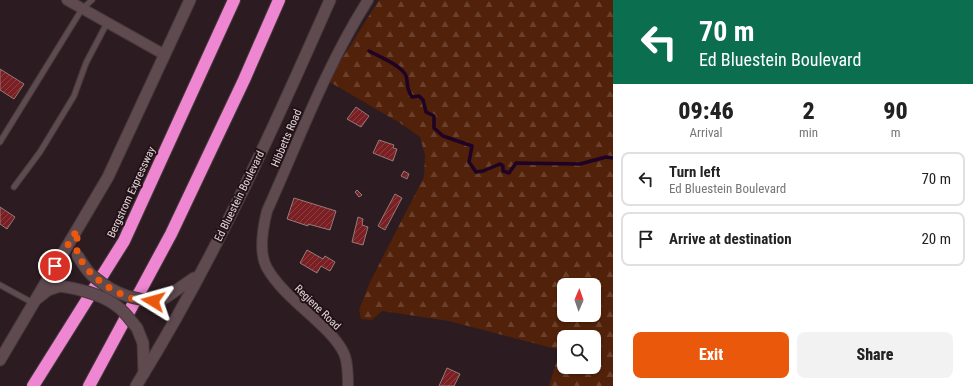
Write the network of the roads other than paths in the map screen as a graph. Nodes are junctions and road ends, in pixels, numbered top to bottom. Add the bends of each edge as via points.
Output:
1 (67, 0) edge
2 (92, 0) edge
3 (190, 0) edge
4 (234, 0) edge
5 (279, 0) edge
6 (330, 0) edge
7 (368, 0) edge
8 (82, 9) junction
9 (107, 23) junction
10 (164, 55) junction
11 (0, 142) edge
12 (14, 187) dead end
13 (77, 230) junction
14 (200, 273) junction
15 (0, 285) edge
16 (284, 290) joint
17 (33, 303) junction
18 (0, 360) edge
19 (144, 373) junction
20 (33, 386) edge
21 (89, 386) edge
22 (136, 386) edge
23 (348, 386) edge

1 - 8 street
2 - 8 lane
3 - 10 main road
4 - 20 highway, Bergstrom Expressway via 124,241
5 - 21 highway via 171,234
6 - 14 main road, Ed Bluestein Boulevard via 249,177
7 - 16 street, Hibbetts Road via 323,82 267,211 262,237 266,267
8 - 9 street
8 - 11 lane
9 - 10 street
9 - 12 lane via 86,63 74,96 40,152
10 - 13 main road via 108,177
13 - 14 main road, bridge via 77,255 93,276 129,298 153,301 165,298 180,290
13 - 17 main road
14 - 19 main road, Ed Bluestein Boulevard
15 - 17 lane
16 - 23 street, Regiene Road via 333,336 345,355
17 - 18 main road
17 - 19 main road, bridge via 48,290 60,286 82,290 119,307 137,328 143,343
19 - 22 main road, Ed Bluestein Boulevard

